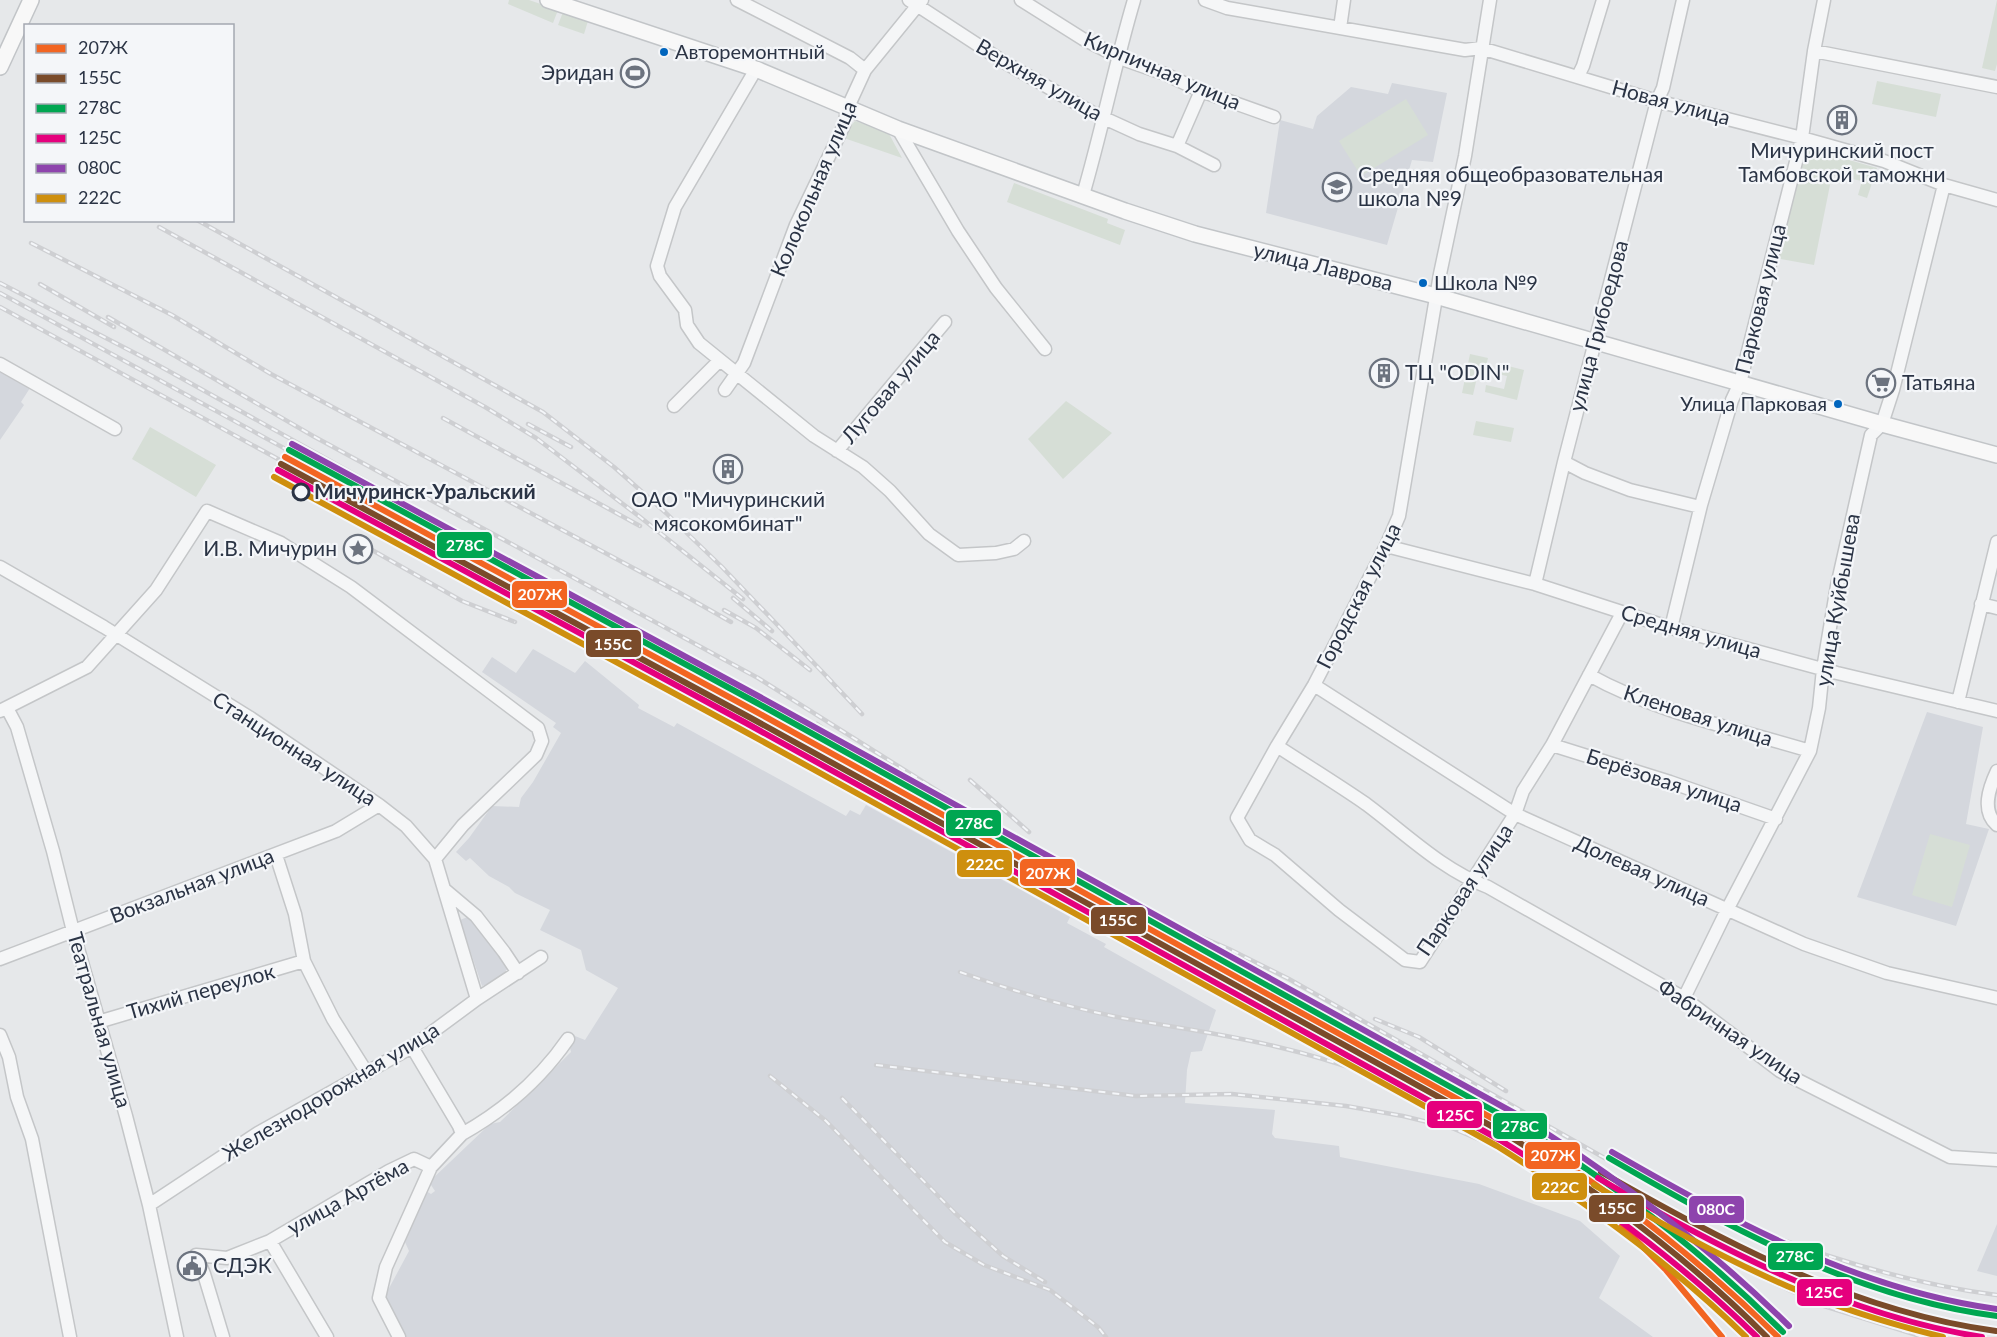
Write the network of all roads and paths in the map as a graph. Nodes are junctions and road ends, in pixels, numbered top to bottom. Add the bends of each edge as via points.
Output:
1 (31, 0) edge
2 (548, 0) edge
3 (737, 0) edge
4 (1022, 0) edge
5 (1134, 0) edge
6 (1205, 0) edge
7 (1344, 0) edge
8 (1490, 0) edge
9 (1603, 0) edge
10 (1683, 0) edge
11 (1824, 0) edge
12 (916, 2) edge
13 (1340, 28) junction
14 (1481, 48) junction
15 (1815, 51) junction
16 (1118, 55) junction
17 (0, 68) edge
18 (756, 69) junction
19 (865, 70) junction
20 (1578, 76) junction
21 (1997, 87) edge
22 (1201, 91) junction
23 (1657, 101) junction
24 (848, 107) junction
25 (1274, 117) dead end
26 (1104, 118) junction
27 (898, 129) junction
28 (1802, 138) junction
29 (1177, 146) junction
30 (1214, 165) dead end
31 (1944, 184) junction
32 (1083, 195) junction
33 (1997, 200) edge
34 (1436, 296) junction
35 (945, 322) dead end
36 (1596, 341) junction
37 (1045, 349) dead end
38 (720, 360) junction
39 (0, 364) edge
40 (737, 374) junction
41 (1740, 382) junction
42 (724, 390) dead end
43 (674, 406) dead end
44 (1882, 424) junction
45 (115, 429) dead end
46 (837, 451) junction
47 (1997, 455) edge
48 (1564, 462) junction
49 (1700, 507) junction
50 (1024, 541) dead end
51 (1997, 542) edge
52 (1386, 546) junction
53 (0, 567) edge
54 (1536, 584) junction
55 (1981, 604) junction
56 (1997, 608) edge
57 (1622, 613) junction
58 (1671, 628) junction
59 (117, 636) junction
60 (1823, 669) junction
61 (1589, 675) junction
62 (1314, 685) junction
63 (1958, 702) junction
64 (4, 709) edge
65 (1997, 711) edge
66 (1552, 745) junction
67 (1276, 746) junction
68 (1810, 751) junction
69 (1997, 771) edge
70 (379, 805) junction
71 (1515, 814) junction
72 (1237, 818) joint
73 (1776, 819) junction
74 (1997, 825) edge
75 (276, 855) junction
76 (435, 859) junction
77 (1471, 881) junction
78 (444, 888) junction
79 (1728, 908) junction
80 (73, 931) junction
81 (542, 957) dead end
82 (0, 959) edge
83 (304, 962) junction
84 (518, 973) junction
85 (1684, 998) junction
86 (1997, 998) edge
87 (477, 999) junction
88 (98, 1022) junction
89 (0, 1035) edge
90 (568, 1039) dead end
91 (412, 1047) junction
92 (367, 1073) junction
93 (462, 1134) junction
94 (1997, 1160) edge
95 (431, 1167) junction
96 (149, 1205) junction
97 (270, 1240) junction
98 (70, 1337) edge
99 (177, 1337) edge
100 (223, 1337) edge
101 (327, 1337) edge
102 (399, 1337) edge

1 - 17 main road
2 - 18 main road, улица Лаврова
3 - 19 street via 850,58
4 - 16 street, Кирпичная улица via 1083,39
5 - 16 street
6 - 13 street, Новая улица via 1227,8
7 - 13 street
8 - 14 street, Городская улица
9 - 20 street
10 - 23 street, улица Грибоедова via 1664,88
11 - 15 street, Парковая улица
12 - 19 street, Колокольная улица
12 - 26 street, Верхняя улица via 1004,62
13 - 14 street, Новая улица via 1465,50
14 - 20 street, Новая улица
14 - 34 street, Городская улица via 1465,156
15 - 21 street
15 - 28 street, Парковая улица
16 - 22 street, Кирпичная улица
16 - 26 street
18 - 24 main road, улица Лаврова
18 - 38 street, Луговая улица via 675,207 657,266 685,310 687,325 699,343
19 - 24 street, Колокольная улица
20 - 23 street, Новая улица
22 - 25 street, Кирпичная улица
22 - 29 street
23 - 28 street, Новая улица
23 - 36 street, улица Грибоедова
24 - 27 main road, улица Лаврова
24 - 40 street, Колокольная улица via 844,125 795,225
26 - 29 street, Верхняя улица
26 - 32 street
27 - 32 main road, улица Лаврова
27 - 37 street via 996,288
28 - 31 street, Новая улица via 1884,161
28 - 41 street, Парковая улица
29 - 30 street, Верхняя улица
31 - 33 street, Новая улица
31 - 44 street, улица Куйбышева
32 - 34 main road, улица Лаврова via 1219,241
34 - 36 main road, улица Лаврова
34 - 52 street, Городская улица via 1399,516
35 - 46 street, Луговая улица
36 - 41 main road, улица Лаврова
36 - 48 street, улица Грибоедова
38 - 40 street, Луговая улица
38 - 43 street
39 - 45 street
40 - 42 street, Колокольная улица
40 - 46 street, Луговая улица
41 - 44 main road, улица Лаврова
41 - 49 street, Парковая улица
44 - 47 main road, улица Лаврова
44 - 60 street, улица Куйбышева via 1871,435
46 - 50 street, Луговая улица via 863,467 929,534 958,555 996,554 1014,549
48 - 49 street via 1630,490
48 - 54 street, улица Грибоедова
49 - 58 street, Парковая улица
51 - 55 street
52 - 54 street, Средняя улица
52 - 62 street, Городская улица
53 - 59 street, Станционная улица
54 - 57 street, Средняя улица
55 - 56 street
55 - 63 street
57 - 58 street, Средняя улица
57 - 61 street, Парковая улица
58 - 60 street, Средняя улица
59 - 64 street via 87,666
59 - 70 street, Станционная улица via 249,717
59 - 76 street via 156,590 207,511 281,543 351,587 538,728 542,741 536,755 463,825
60 - 63 street, Средняя улица
60 - 68 street, улица Куйбышева
61 - 66 street, Парковая улица
61 - 68 street, Кленовая улица via 1618,691
62 - 67 street, Городская улица
62 - 71 street, Долевая улица
63 - 65 street, Средняя улица
64 - 80 street, Театральная улица via 17,727
66 - 71 street, Парковая улица via 1523,791
66 - 73 street, Берёзовая улица
67 - 72 street, Городская улица
67 - 77 street, Фабричная улица
68 - 73 street, улица Куйбышева
69 - 74 street via 1988,798 1988,813
70 - 75 street, Вокзальная улица via 336,831
70 - 76 street, Станционная улица via 406,826
71 - 77 street, Парковая улица
71 - 79 street, Долевая улица
72 - 77 street, Парковая улица via 1250,840 1275,855 1405,960 1420,962
73 - 79 street, улица Куйбышева
75 - 80 street, Вокзальная улица
75 - 83 street via 295,914
76 - 78 street, Станционная улица
77 - 85 street, Фабричная улица
78 - 84 street via 476,916
78 - 87 street, Станционная улица
79 - 85 street, улица Куйбышева
79 - 86 street, Долевая улица via 1804,944 1887,973
80 - 82 street, Вокзальная улица
80 - 88 street, Театральная улица
81 - 84 street, Железнодорожная улица
83 - 88 street, Тихий переулок
83 - 92 street
84 - 87 street, Железнодорожная улица
85 - 94 street, Фабричная улица via 1780,1071 1950,1157
87 - 91 street, Железнодорожная улица
88 - 96 street, Театральная улица
89 - 98 street via 32,1139
90 - 93 street via 512,1100
91 - 92 street, Железнодорожная улица
91 - 93 street
92 - 96 street, Железнодорожная улица via 258,1133
93 - 95 street
95 - 97 street, улица Артёма via 414,1160 389,1171
95 - 102 street via 386,1267 379,1298
96 - 99 street, Театральная улица
97 - 100 street, улица Артёма via 227,1258 196,1255
97 - 101 street

